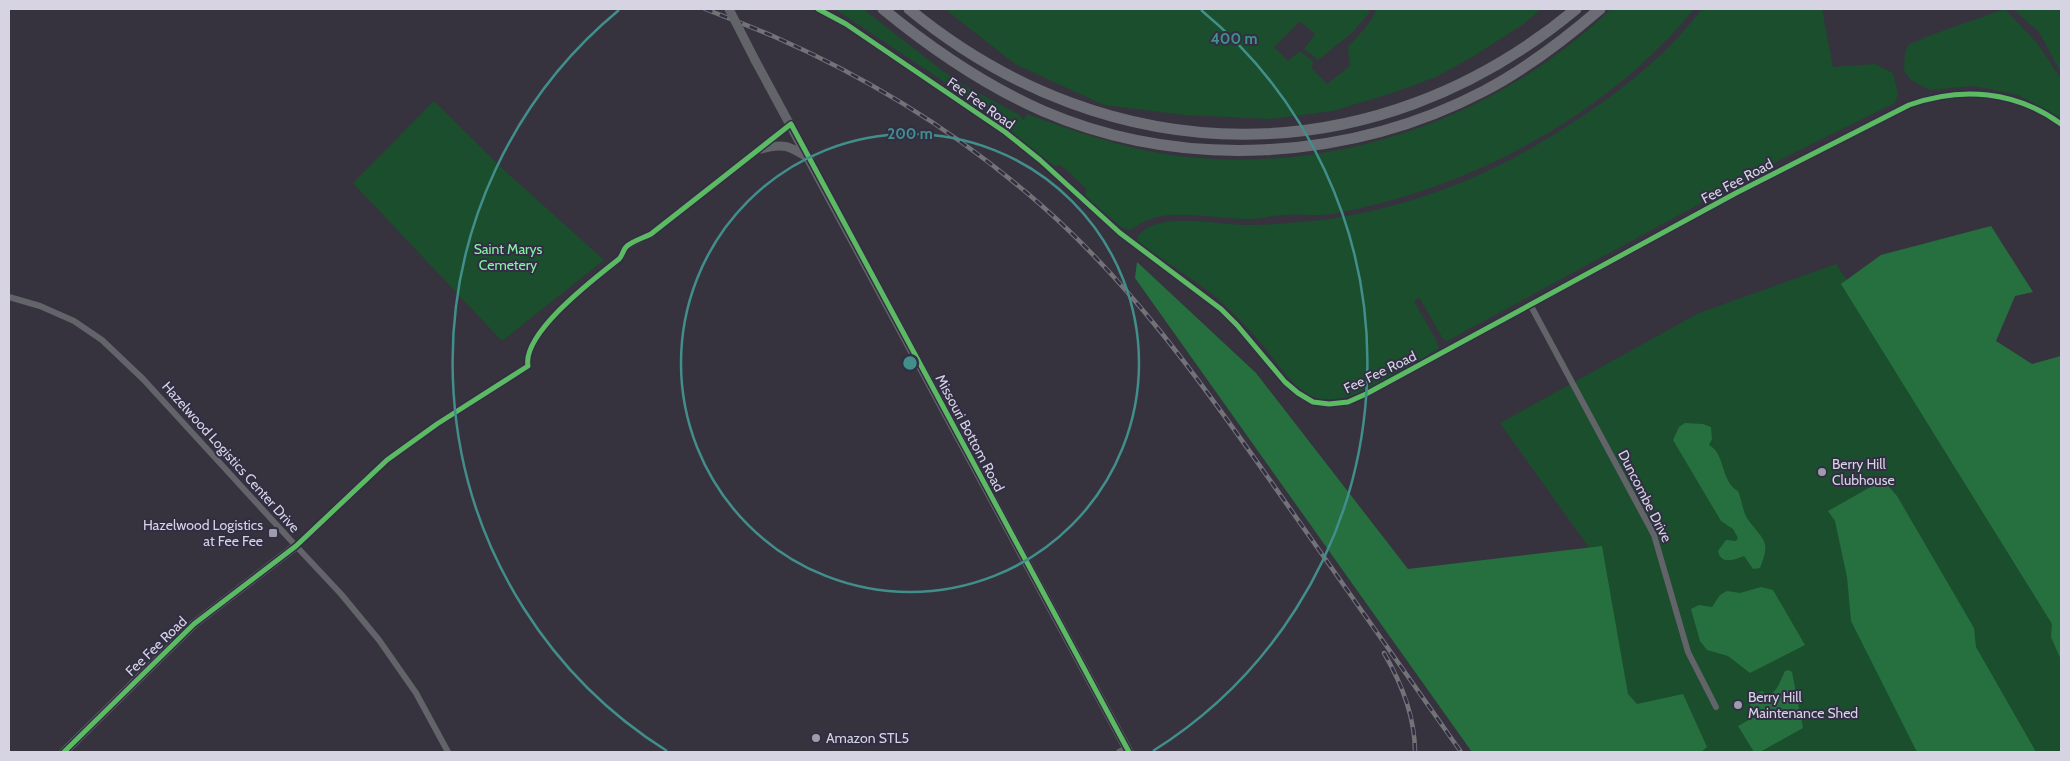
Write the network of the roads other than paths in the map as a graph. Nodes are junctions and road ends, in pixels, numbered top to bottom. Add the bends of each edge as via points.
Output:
1 (818, 9) edge
2 (883, 9) edge
3 (909, 9) edge
4 (1576, 9) edge
5 (1600, 9) edge
6 (730, 10) edge
7 (792, 124) junction
8 (2061, 124) edge
9 (761, 149) junction
10 (810, 160) junction
11 (626, 247) dead end
12 (9, 297) edge
13 (1531, 306) junction
14 (296, 546) junction
15 (1716, 706) dead end
16 (1125, 751) edge
17 (64, 752) edge
18 (448, 752) edge

1 - 13 street, Fee Fee Road via 846,24 1005,132 1120,233 1221,309 1285,382 1313,402 1348,402
2 - 5 highway via 969,73 1045,112 1125,137 1181,147 1239,150 1294,148 1351,139 1432,114 1483,91 1532,62
3 - 4 highway via 979,60 1021,83 1072,104 1127,121 1183,131 1240,134 1325,127 1408,106 1494,67 1534,42
6 - 7 street, Missouri Bottom Road, bridge
7 - 9 street
7 - 10 street, Missouri Bottom Road
8 - 13 street, Fee Fee Road via 2028,105 2008,98 1981,94 1932,97 1909,105 1736,193
9 - 10 street via 784,145
9 - 11 street via 651,234
10 - 16 street, Missouri Bottom Road
12 - 14 street, Hazelwood Logistics Center Drive via 74,320 102,340 144,380
13 - 15 street, Duncombe Drive via 1654,535 1688,652
14 - 17 street, Fee Fee Road via 194,624
14 - 18 street, Hazelwood Logistics Center Drive via 342,594 379,640 416,693

